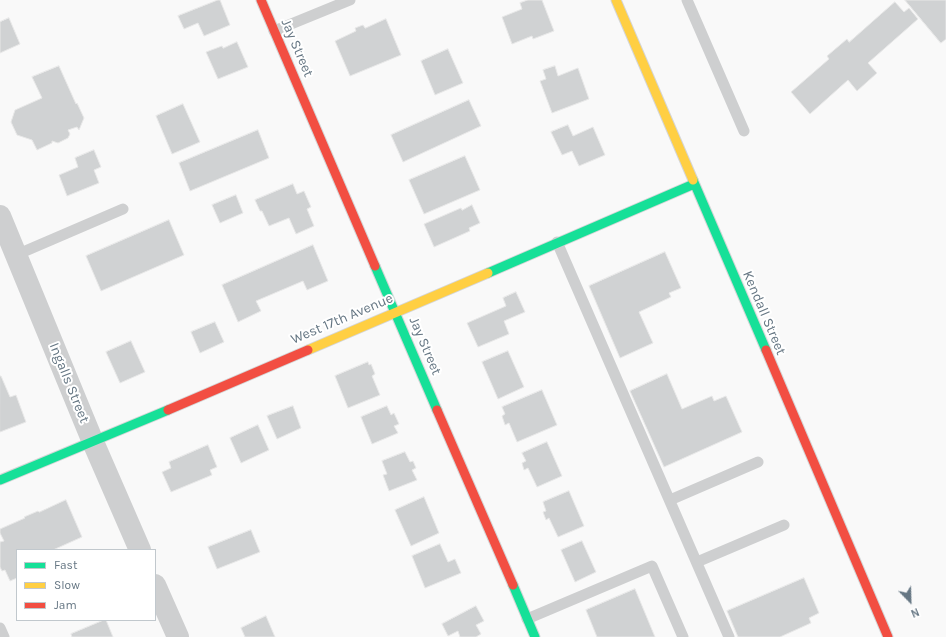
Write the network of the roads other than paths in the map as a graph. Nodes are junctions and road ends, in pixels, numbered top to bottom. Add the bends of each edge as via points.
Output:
1 (261, 0) edge
2 (350, 0) edge
3 (616, 0) edge
4 (687, 0) edge
5 (274, 31) junction
6 (744, 131) dead end
7 (694, 184) junction
8 (123, 209) dead end
9 (0, 216) edge
10 (557, 242) junction
11 (16, 254) junction
12 (395, 311) junction
13 (93, 442) junction
14 (758, 462) dead end
15 (0, 480) edge
16 (670, 500) junction
17 (784, 525) dead end
18 (140, 549) edge
19 (697, 562) junction
20 (156, 587) edge
21 (527, 619) junction
22 (0, 628) edge
23 (4, 637) edge
24 (178, 637) edge
25 (535, 637) edge
26 (683, 637) edge
27 (730, 637) edge
28 (888, 637) edge

1 - 5 street, Jay Street
2 - 5 lane
3 - 7 street, Kendall Street
4 - 6 lane
5 - 12 street, Jay Street
7 - 10 street, West 17th Avenue
7 - 28 street, Kendall Street
8 - 11 lane
9 - 11 street, Ingalls Street
10 - 12 street, West 17th Avenue
10 - 16 lane
11 - 13 street, Ingalls Street
12 - 13 street, West 17th Avenue
12 - 21 street, Jay Street
13 - 15 street, West 17th Avenue
13 - 18 street, Ingalls Street
14 - 16 lane
16 - 19 lane
17 - 19 lane
19 - 27 lane
20 - 24 street
21 - 25 street, Jay Street
21 - 26 lane via 652,566
22 - 23 lane

